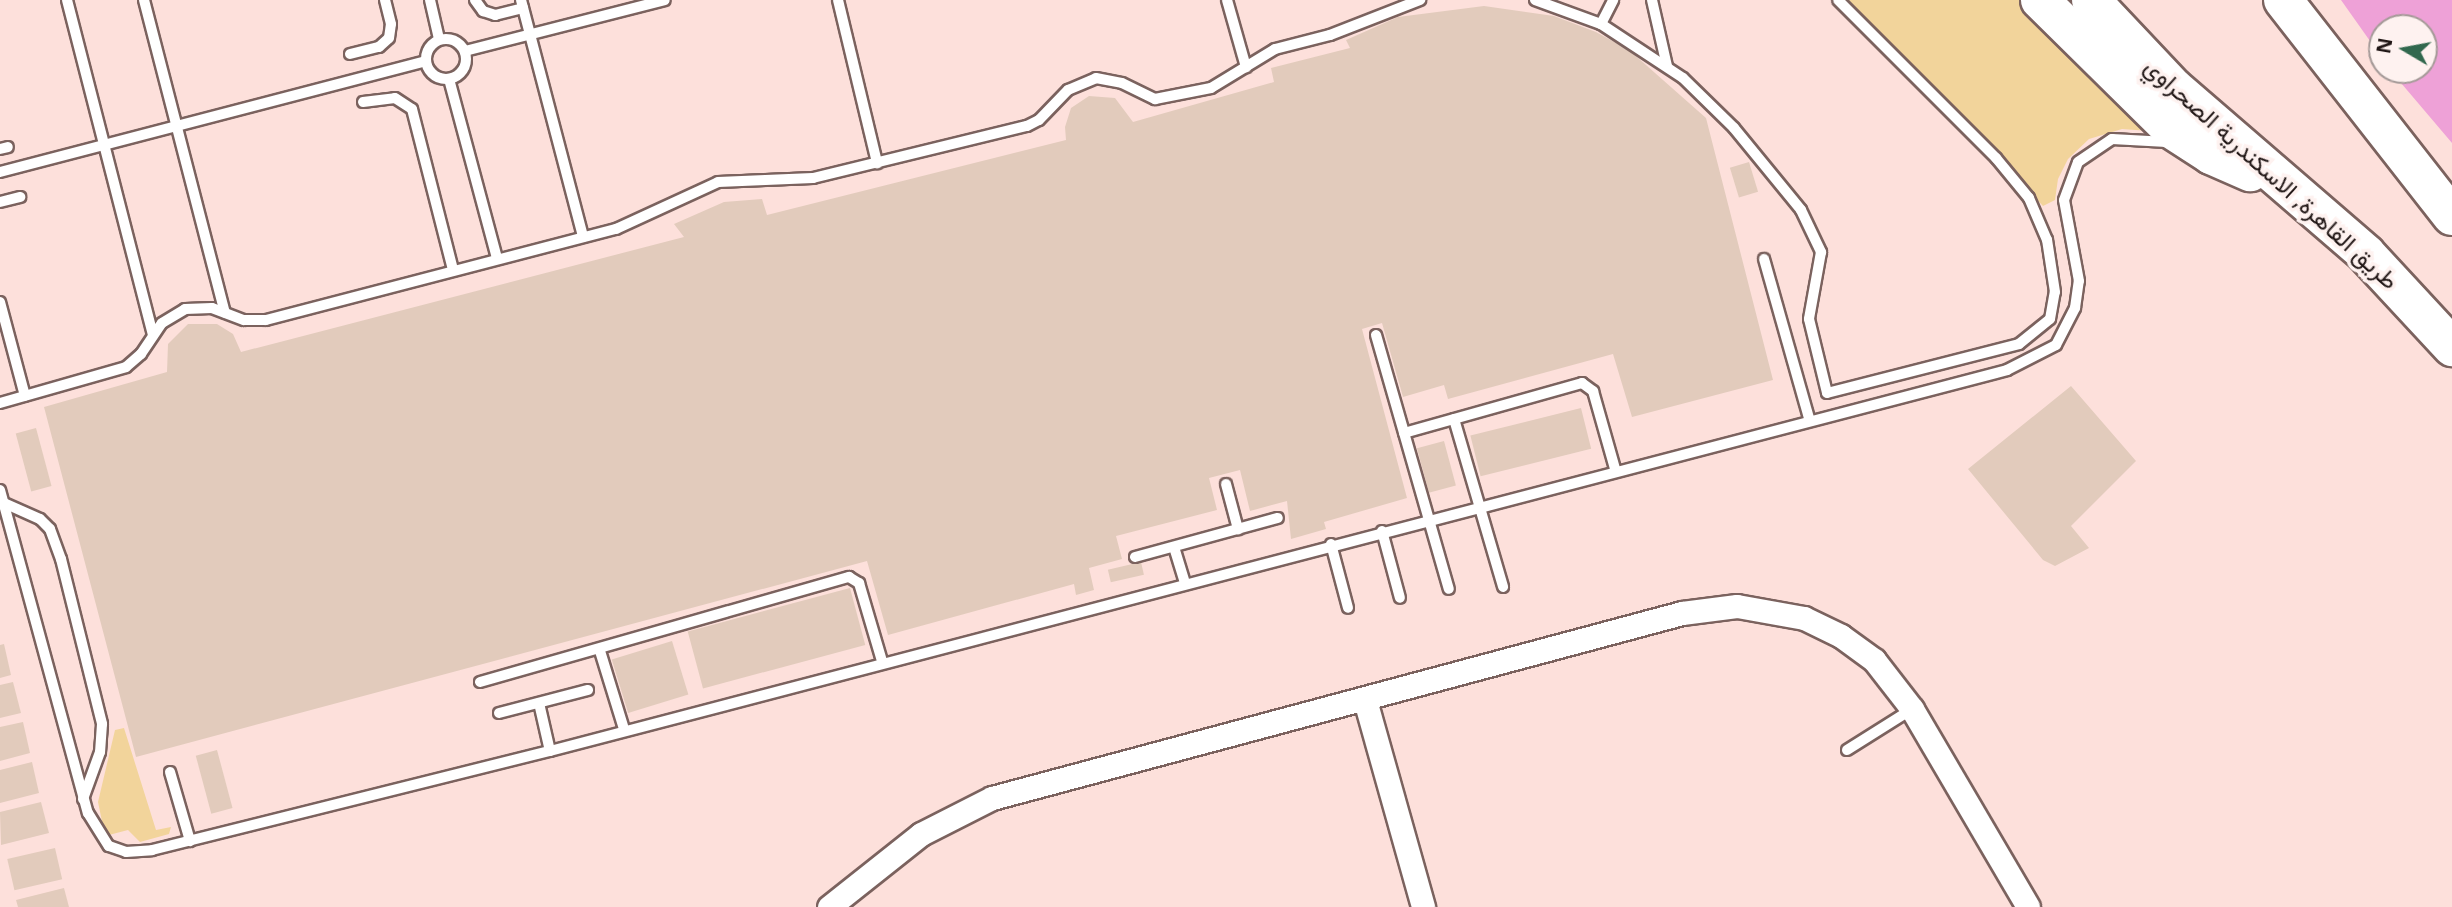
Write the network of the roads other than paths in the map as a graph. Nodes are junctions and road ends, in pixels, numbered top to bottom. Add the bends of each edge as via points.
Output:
1 (68, 0) edge
2 (144, 0) edge
3 (385, 0) edge
4 (429, 0) edge
5 (475, 0) edge
6 (666, 0) edge
7 (838, 0) edge
8 (1227, 0) edge
9 (1420, 0) edge
10 (1535, 0) edge
11 (1614, 0) edge
12 (1652, 0) edge
13 (1838, 0) edge
14 (2040, 0) edge
15 (2091, 0) edge
16 (2283, 0) edge
17 (522, 4) edge
18 (620, 6) edge
19 (1601, 24) junction
20 (529, 33) junction
21 (439, 39) junction
22 (465, 51) junction
23 (350, 54) dead end
24 (425, 61) junction
25 (1667, 66) junction
26 (1246, 67) junction
27 (449, 79) junction
28 (363, 102) dead end
29 (176, 125) junction
30 (103, 145) junction
31 (2211, 155) junction
32 (877, 163) junction
33 (0, 172) edge
34 (2283, 181) junction
35 (20, 197) dead end
36 (0, 202) edge
37 (2452, 216) edge
38 (583, 237) junction
39 (497, 258) junction
40 (1764, 259) dead end
41 (453, 270) junction
42 (0, 302) edge
43 (225, 313) junction
44 (153, 334) junction
45 (1376, 335) dead end
46 (2452, 347) edge
47 (1827, 393) junction
48 (25, 396) junction
49 (0, 403) edge
50 (1835, 412) junction
51 (1809, 418) junction
52 (1454, 419) junction
53 (1404, 433) junction
54 (1615, 469) junction
55 (1226, 484) dead end
56 (0, 490) edge
57 (4, 503) junction
58 (1479, 505) junction
59 (1278, 518) dead end
60 (1428, 518) junction
61 (1238, 528) junction
62 (1382, 531) junction
63 (1331, 544) junction
64 (1174, 547) junction
65 (1135, 557) dead end
66 (1185, 582) junction
67 (1503, 587) dead end
68 (1449, 589) dead end
69 (1400, 597) dead end
70 (1348, 608) dead end
71 (600, 651) junction
72 (882, 661) junction
73 (480, 682) dead end
74 (588, 690) dead end
75 (1365, 700) junction
76 (539, 703) junction
77 (1912, 709) junction
78 (499, 713) dead end
79 (625, 730) junction
80 (1847, 750) dead end
81 (550, 751) junction
82 (170, 772) dead end
83 (83, 799) junction
84 (190, 841) junction
85 (830, 907) edge
86 (1423, 907) edge
87 (2028, 907) edge

1 - 30 lane
2 - 29 lane
3 - 23 lane via 389,38 379,47
4 - 21 lane
5 - 17 lane via 483,11 495,15
6 - 18 lane
7 - 32 lane
8 - 26 lane
9 - 26 lane via 1323,37 1275,49
10 - 19 lane
11 - 19 lane
12 - 25 lane
13 - 47 lane via 1996,158 2029,198 2048,240 2055,305 2044,327 2019,344
14 - 31 highway via 2153,114
15 - 34 highway, طريق القاهرة, الاسكندرية الصحراوي via 2174,88
16 - 37 highway
17 - 20 lane
18 - 20 lane
19 - 25 lane
20 - 22 lane
20 - 38 lane
21 - 22 lane via 455,40
21 - 24 lane via 428,48
22 - 27 lane via 464,69
24 - 27 lane via 436,77
24 - 29 lane
25 - 47 lane via 1734,128 1788,192 1815,233 1821,252 1809,319
26 - 32 lane via 1219,85 1155,99 1109,79 1085,81 1060,96 1033,124
27 - 39 lane
28 - 41 lane via 395,97 412,109
29 - 30 lane
29 - 43 lane
30 - 33 lane
30 - 44 lane
31 - 34 highway
31 - 50 lane via 2125,138 2087,152 2071,173 2064,200 2079,281 2070,321 2056,345 2007,370
32 - 38 lane via 799,181 718,182 632,222
34 - 46 highway, طريق القاهرة, الاسكندرية الصحراوي via 2393,280
35 - 36 lane
38 - 39 lane
39 - 41 lane
40 - 51 lane
41 - 43 lane via 266,320
42 - 48 lane
43 - 44 lane via 185,309
44 - 48 lane via 126,367
45 - 53 lane
47 - 50 lane
48 - 49 lane
50 - 51 lane
51 - 54 lane
52 - 53 lane
52 - 54 lane via 1587,384 1593,391
52 - 58 lane
53 - 60 lane
54 - 58 lane
55 - 61 lane
56 - 57 lane
57 - 83 lane
57 - 83 lane via 40,519 50,529 61,559 102,724 100,752
58 - 60 lane
58 - 67 lane
59 - 61 lane
60 - 62 lane
60 - 68 lane
61 - 64 lane
62 - 63 lane
62 - 69 lane
63 - 66 lane
63 - 70 lane
64 - 65 lane
64 - 66 lane
66 - 72 lane
71 - 72 lane via 849,577 859,583
71 - 73 lane
71 - 79 lane
72 - 79 lane
74 - 76 lane
75 - 77 street via 1682,613 1737,606 1784,612 1841,636 1874,660
75 - 85 street via 971,805 921,834
75 - 86 street
76 - 78 lane
76 - 81 lane
77 - 80 lane
77 - 87 street
79 - 81 lane
81 - 84 lane
82 - 84 lane
83 - 84 lane via 101,839 117,850 139,852

